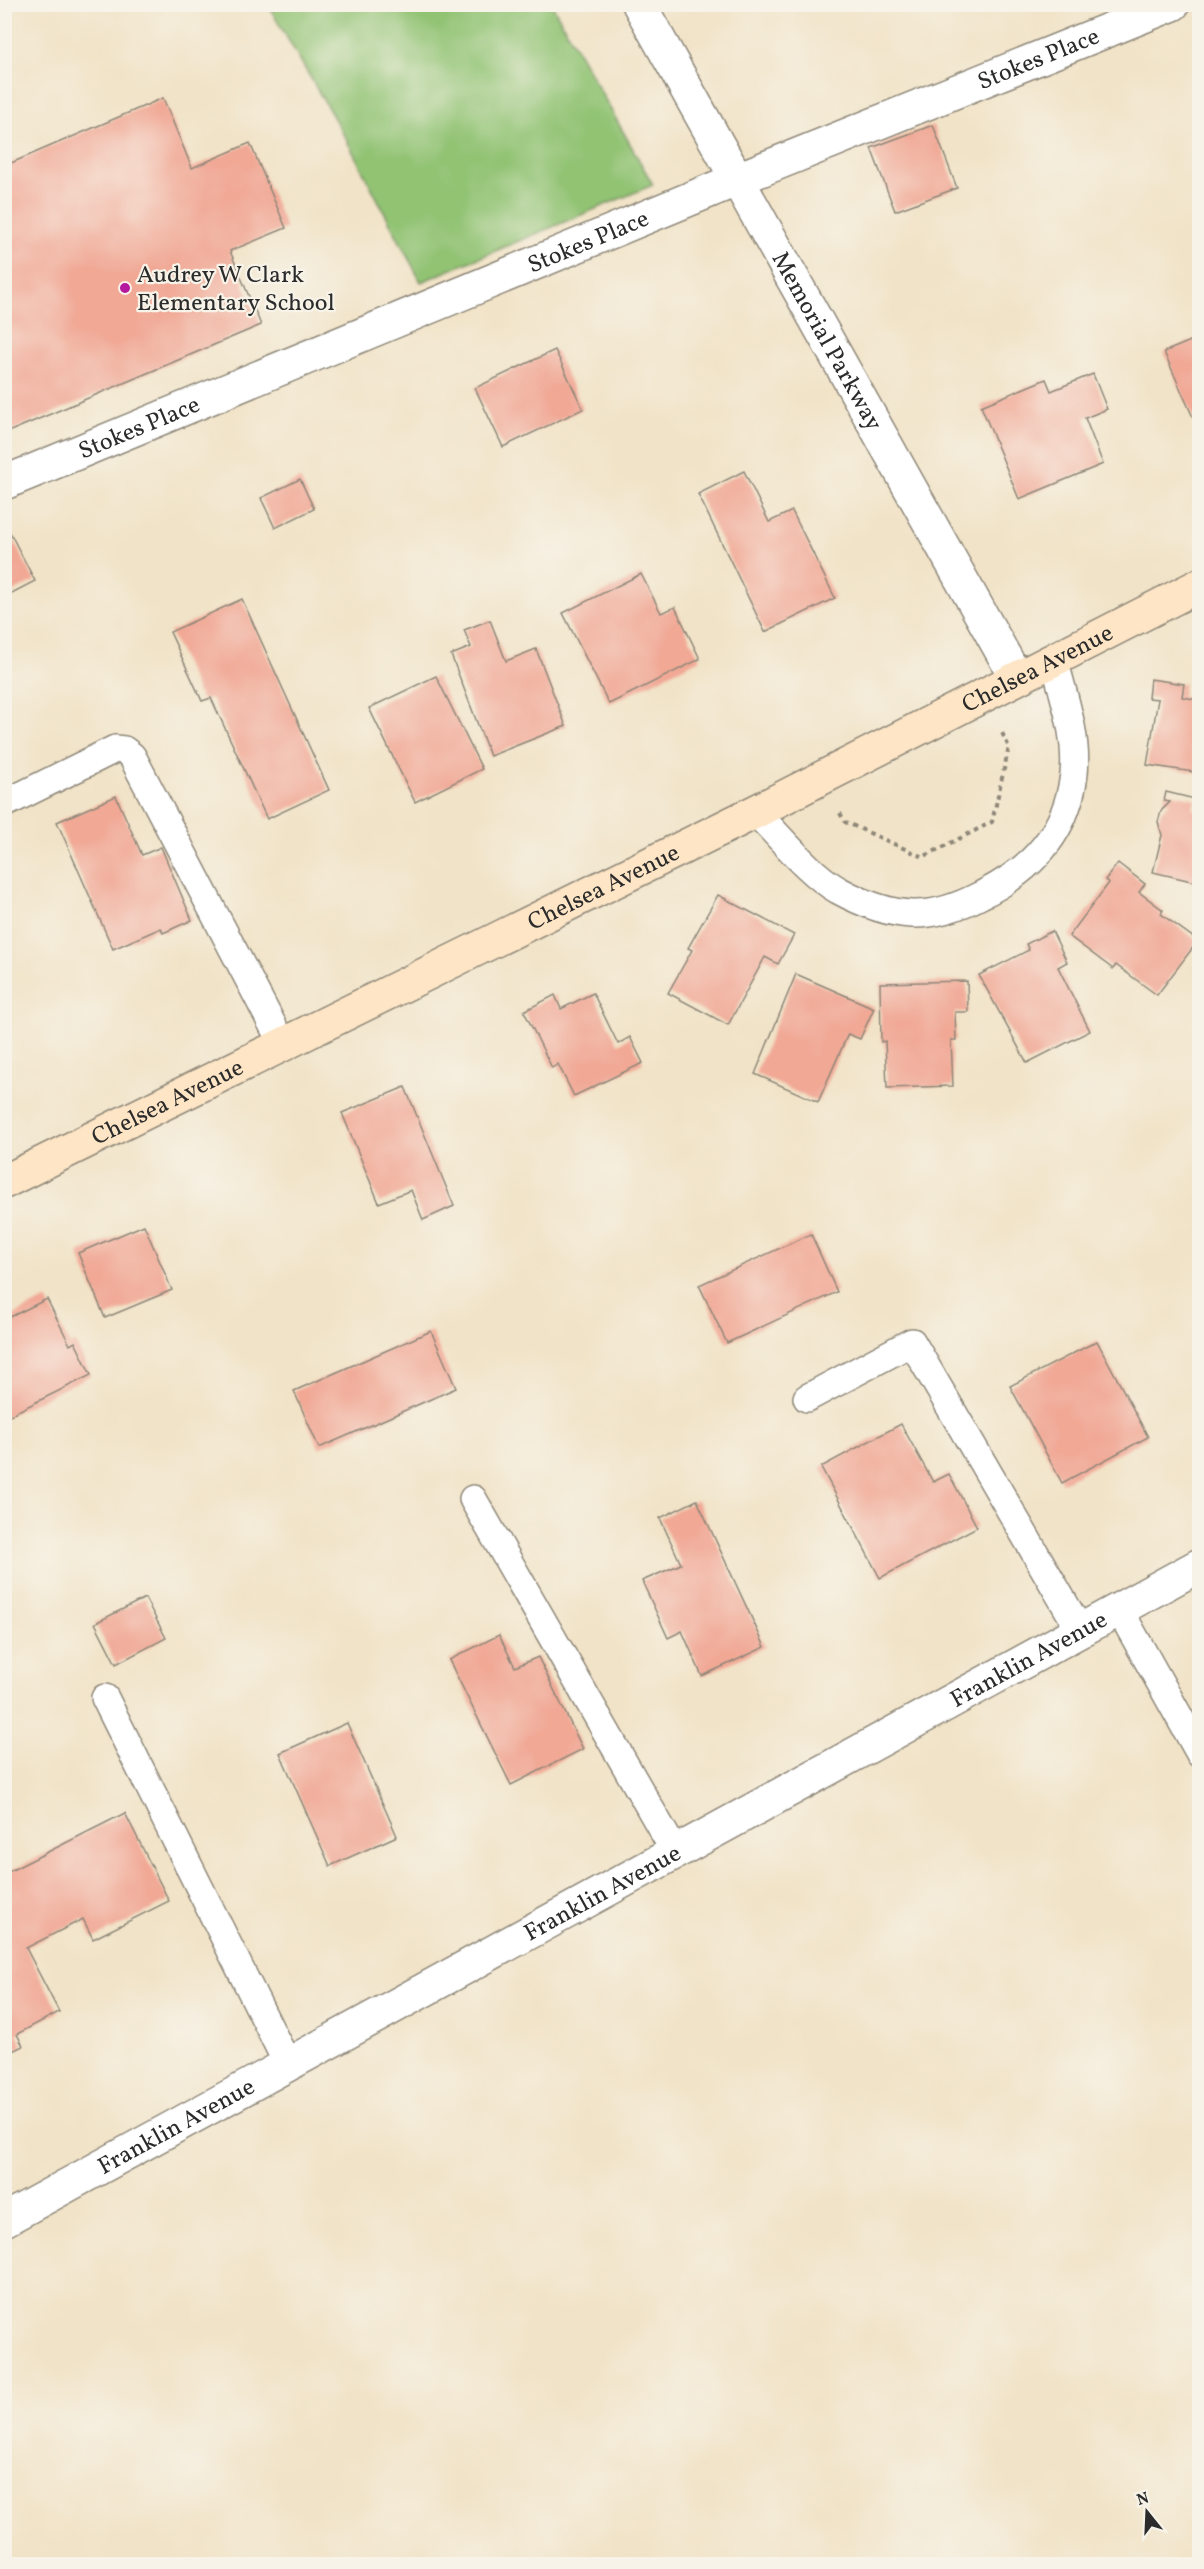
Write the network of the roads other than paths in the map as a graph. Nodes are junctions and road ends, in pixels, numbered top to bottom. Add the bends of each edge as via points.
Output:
1 (639, 4) edge
2 (1173, 4) edge
3 (738, 179) junction
4 (4, 483) edge
5 (1200, 585) edge
6 (1054, 658) junction
7 (1016, 677) junction
8 (4, 804) edge
9 (755, 812) junction
10 (283, 1045) junction
11 (4, 1182) edge
12 (807, 1398) dead end
13 (473, 1499) dead end
14 (1200, 1565) edge
15 (1119, 1609) junction
16 (1080, 1630) junction
17 (105, 1698) dead end
18 (1200, 1754) edge
19 (675, 1852) junction
20 (288, 2065) junction
21 (4, 2220) edge

1 - 3 street, Memorial Parkway
2 - 3 street, Stokes Place
3 - 4 street, Stokes Place
3 - 7 street, Memorial Parkway
5 - 6 street, Chelsea Avenue
6 - 7 street, Chelsea Avenue
6 - 9 lane via 1075,743 1067,807 1045,848 1031,864 1000,886 956,907 913,914 890,910 849,895 823,879
7 - 9 street, Chelsea Avenue
8 - 10 lane via 115,749 132,756
9 - 10 street, Chelsea Avenue
10 - 11 street, Chelsea Avenue
12 - 16 lane via 912,1341
13 - 19 lane
14 - 15 street, Franklin Avenue
15 - 16 street, Franklin Avenue
15 - 18 lane
16 - 19 street, Franklin Avenue
17 - 20 lane
19 - 20 street, Franklin Avenue
20 - 21 street, Franklin Avenue

